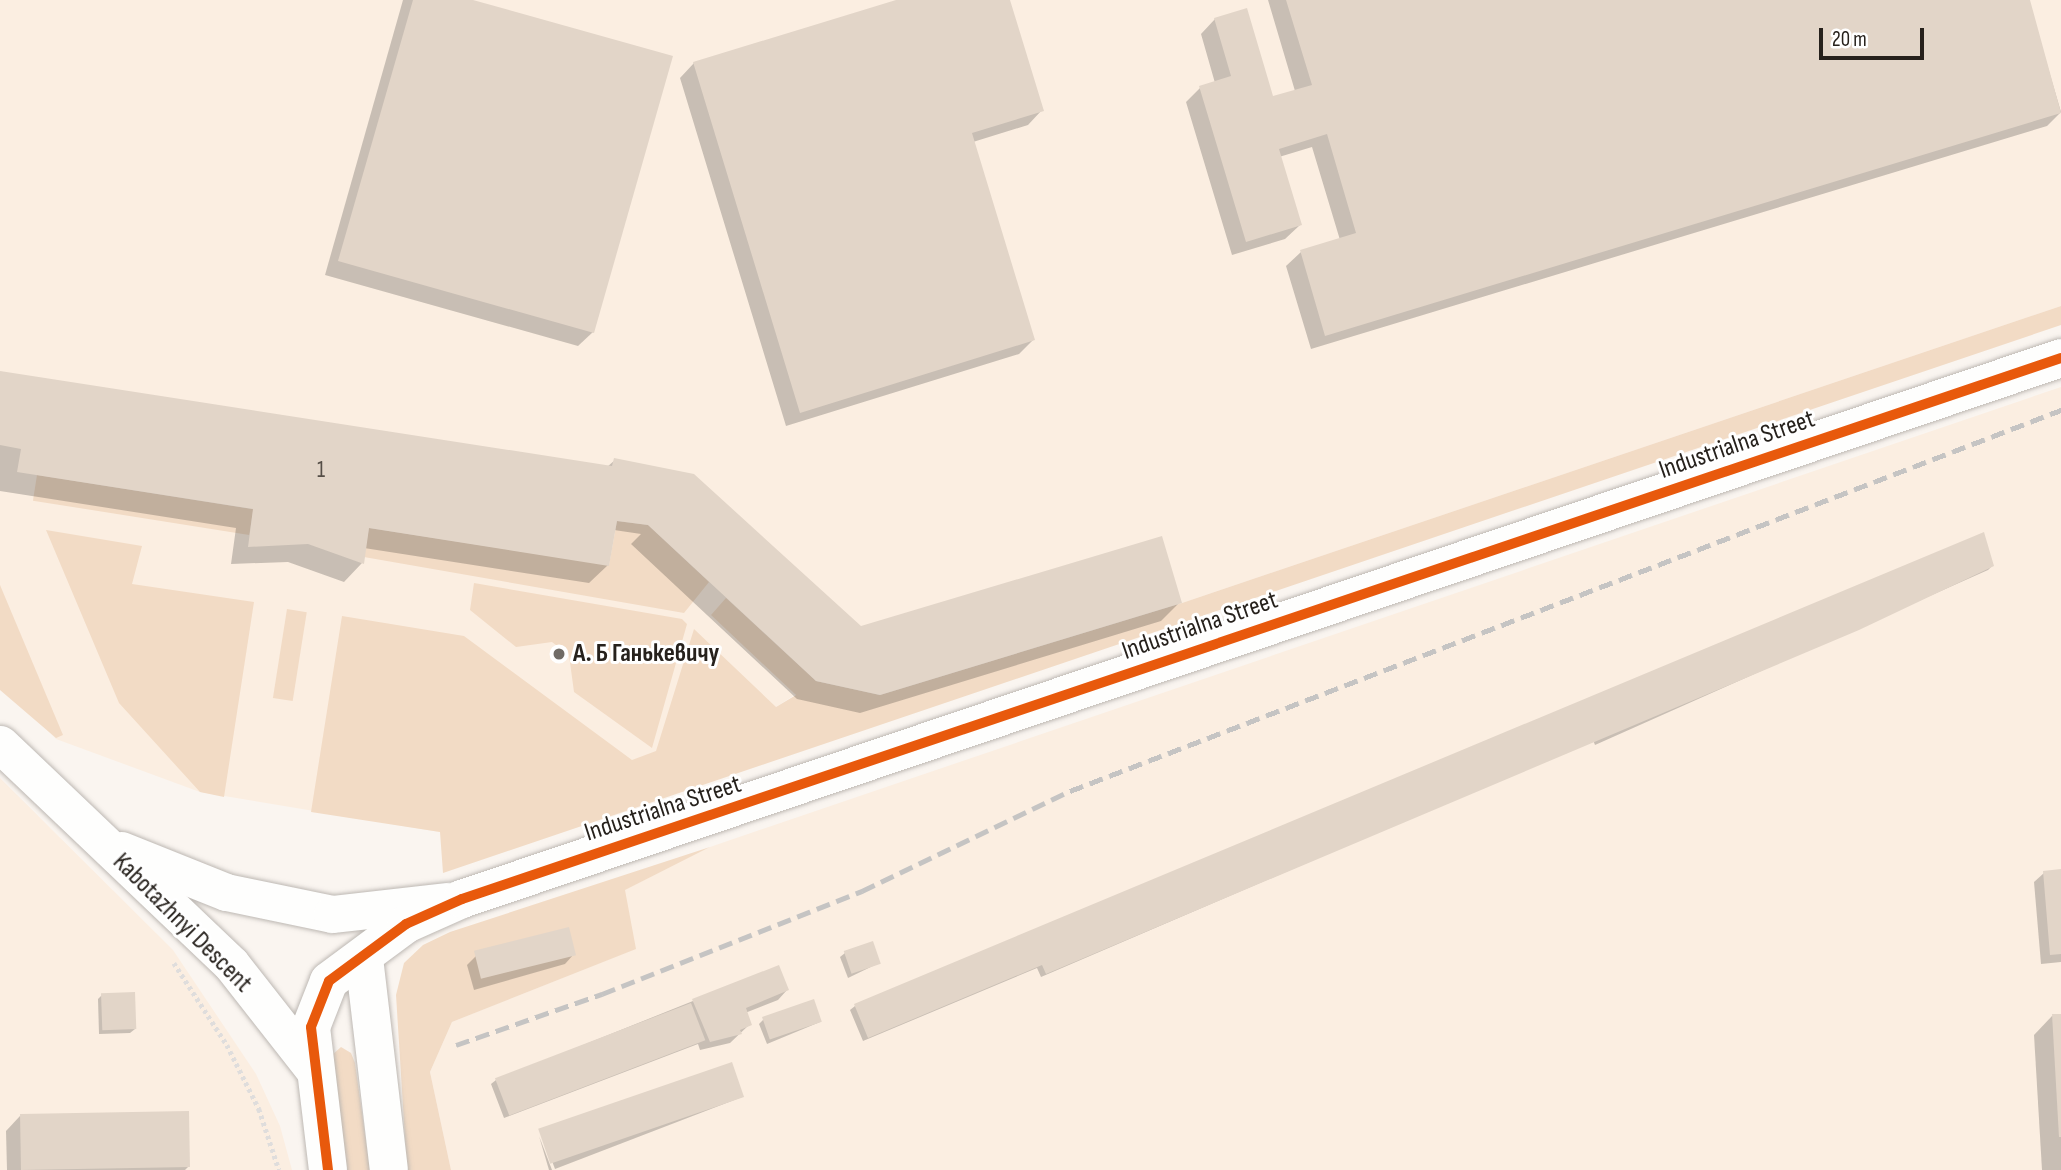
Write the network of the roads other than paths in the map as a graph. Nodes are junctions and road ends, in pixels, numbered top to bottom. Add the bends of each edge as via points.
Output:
1 (2061, 358) edge
2 (0, 744) edge
3 (100, 842) junction
4 (462, 899) junction
5 (364, 958) junction
6 (315, 1072) junction
7 (328, 1170) edge
8 (389, 1170) edge

1 - 4 street, Industrialna Street
2 - 3 street, Kabotazhnyi Descent
3 - 4 street, Kabotazhnyi Descent via 226,892 332,914
3 - 6 street, Kabotazhnyi Descent via 231,964
4 - 5 street, Industrialna Street via 406,924
5 - 6 street, Industrialna Street via 329,981 311,1027
5 - 8 street
6 - 7 street, Industrialna Street

